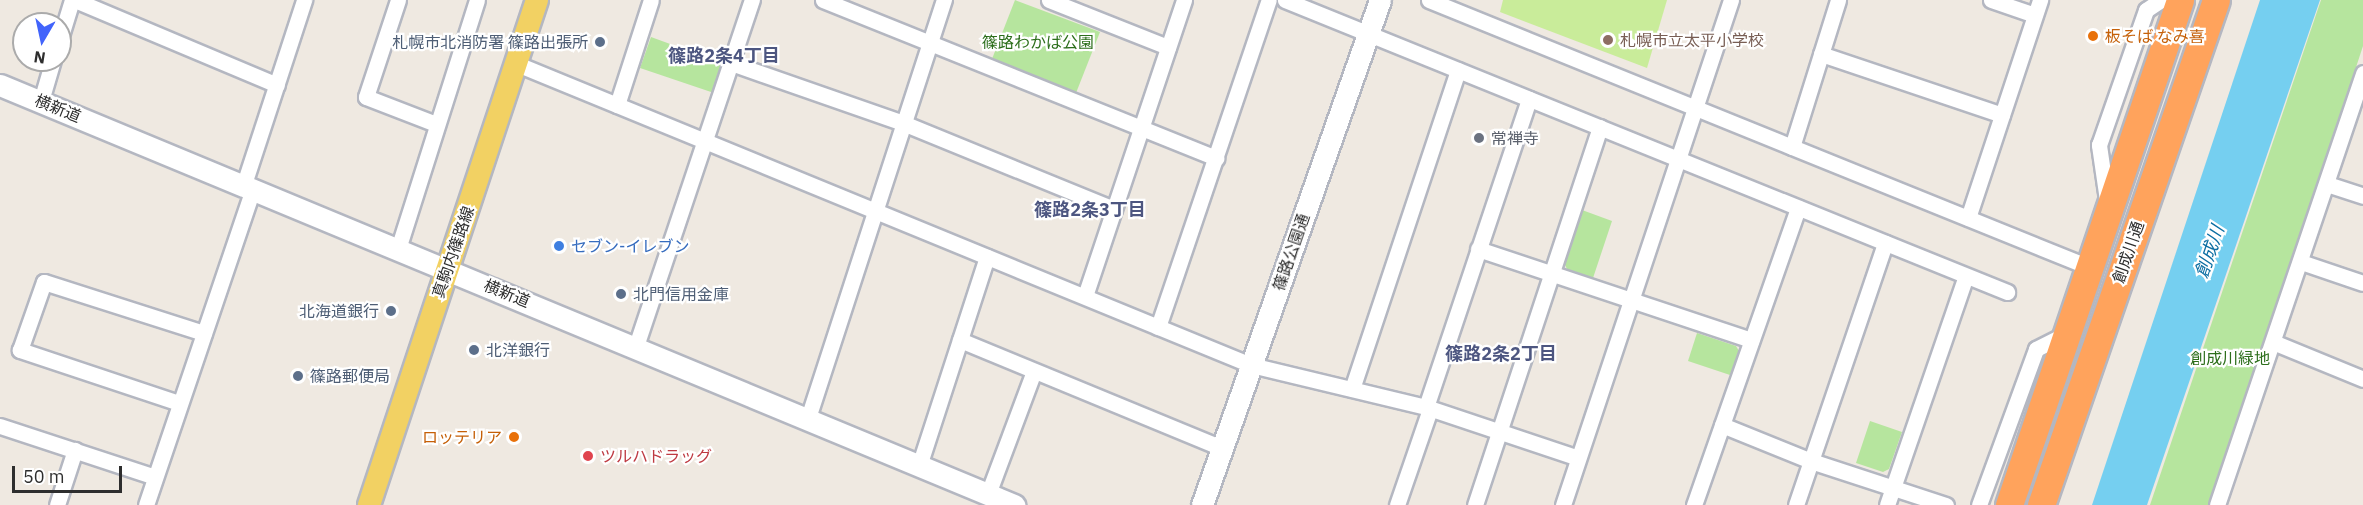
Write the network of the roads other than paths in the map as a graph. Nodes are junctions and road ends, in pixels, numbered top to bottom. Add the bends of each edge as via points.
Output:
1 (74, 0) edge
2 (302, 0) edge
3 (398, 0) edge
4 (477, 0) edge
5 (537, 0) edge
6 (651, 0) edge
7 (752, 0) edge
8 (823, 0) edge
9 (944, 0) edge
10 (1049, 0) edge
11 (1184, 0) edge
12 (1269, 0) edge
13 (1285, 0) edge
14 (1380, 0) edge
15 (1429, 0) edge
16 (1731, 0) edge
17 (1838, 0) edge
18 (1991, 0) edge
19 (2040, 0) edge
20 (2161, 0) edge
21 (2180, 0) edge
22 (2216, 0) edge
23 (2035, 15) junction
24 (1368, 33) junction
25 (929, 44) junction
26 (1168, 47) junction
27 (1821, 54) junction
28 (731, 63) junction
29 (517, 64) junction
30 (1458, 70) junction
31 (49, 72) edge
32 (2363, 73) edge
33 (0, 85) edge
34 (277, 85) junction
35 (1529, 99) junction
36 (41, 101) junction
37 (617, 105) junction
38 (1697, 108) junction
39 (2358, 109) edge
40 (2002, 115) junction
41 (903, 123) junction
42 (436, 124) junction
43 (1600, 127) junction
44 (1141, 128) junction
45 (705, 141) junction
46 (1792, 147) junction
47 (1216, 158) junction
48 (1677, 159) junction
49 (2327, 184) junction
50 (249, 186) junction
51 (2363, 196) edge
52 (1798, 208) junction
53 (1114, 209) junction
54 (2109, 209) junction
55 (874, 211) junction
56 (1968, 218) junction
57 (1885, 243) junction
58 (398, 249) junction
59 (1478, 249) junction
60 (987, 257) junction
61 (2301, 262) junction
62 (2089, 267) junction
63 (446, 270) junction
64 (1551, 274) junction
65 (1966, 276) junction
66 (2363, 283) edge
67 (2007, 292) dead end
68 (1086, 297) junction
69 (1630, 301) junction
70 (1158, 327) junction
71 (204, 333) junction
72 (2067, 334) junction
73 (960, 340) junction
74 (1751, 340) junction
75 (2273, 342) junction
76 (636, 346) junction
77 (1251, 365) junction
78 (1034, 371) junction
79 (2363, 379) edge
80 (1352, 389) junction
81 (179, 403) junction
82 (1428, 408) junction
83 (808, 418) junction
84 (1722, 425) junction
85 (0, 427) edge
86 (1500, 432) junction
87 (1222, 448) junction
88 (75, 450) junction
89 (1578, 458) junction
90 (1811, 461) junction
91 (919, 465) junction
92 (155, 477) junction
93 (1893, 489) junction
94 (988, 494) junction
95 (57, 505) edge
96 (146, 505) edge
97 (369, 505) edge
98 (1014, 505) edge
99 (1202, 505) edge
100 (1397, 505) edge
101 (1475, 505) edge
102 (1563, 505) edge
103 (1694, 505) edge
104 (1796, 505) edge
105 (1887, 505) edge
106 (1946, 505) edge
107 (1979, 505) edge
108 (2009, 505) edge
109 (2041, 505) edge
110 (2217, 505) edge

1 - 34 street
2 - 34 street
3 - 42 street via 366,97
4 - 42 street
5 - 29 main road, 真駒内篠路線
6 - 37 street
7 - 28 street
8 - 25 street
9 - 25 street
10 - 26 street
11 - 26 street
12 - 47 street
13 - 24 street
14 - 24 street, 篠路公園通
15 - 38 street
16 - 38 street
17 - 27 street
18 - 23 street
19 - 23 street
20 - 54 street via 2146,10 2099,145
21 - 54 highway, 創成川通
22 - 109 highway, 創成川通
23 - 40 street
24 - 30 street
24 - 77 street, 篠路公園通
25 - 41 street
25 - 44 street
26 - 44 street
27 - 40 street
27 - 46 street
28 - 41 street
28 - 45 street
29 - 37 street
29 - 63 main road, 真駒内篠路線
30 - 35 street
30 - 80 street
31 - 36 street
32 - 39 street
33 - 36 street, 横新道
34 - 50 street
35 - 43 street
35 - 59 street
36 - 50 street, 横新道
37 - 45 street
38 - 46 street
38 - 48 street
39 - 49 street
40 - 56 street
41 - 53 street
41 - 55 street
42 - 58 street
43 - 48 street
43 - 64 street
44 - 47 street
44 - 53 street
45 - 55 street
45 - 76 street
46 - 56 street
47 - 70 street
48 - 52 street
48 - 69 street
49 - 51 street
49 - 61 street
50 - 58 street, 横新道
50 - 71 street
52 - 57 street
52 - 74 street
53 - 68 street
54 - 62 highway, 創成川通
55 - 60 street
55 - 83 street
56 - 62 street
57 - 65 street
57 - 90 street
58 - 63 street, 横新道
59 - 64 street
59 - 82 street
60 - 68 street
60 - 73 street
61 - 66 street
61 - 75 street
62 - 72 highway, 創成川通
63 - 76 street, 横新道
63 - 97 main road, 真駒内篠路線
64 - 69 street
64 - 86 street
65 - 67 street
65 - 93 street
68 - 70 street
69 - 74 street
69 - 89 street
70 - 77 street
71 - 81 street
71 - 81 street via 44,282 20,350
72 - 107 street via 2036,349
72 - 108 highway, 創成川通
73 - 78 street
73 - 91 street
74 - 84 street
75 - 79 street
75 - 110 street
76 - 83 street, 横新道
77 - 80 street
77 - 87 street, 篠路公園通
78 - 87 street
78 - 94 street
80 - 82 street
81 - 92 street
82 - 86 street
82 - 100 street
83 - 91 street, 横新道
84 - 90 street
84 - 103 street
85 - 88 street
86 - 89 street
86 - 101 street
87 - 99 street, 篠路公園通
88 - 92 street
88 - 95 street
89 - 102 street
90 - 93 street
90 - 104 street
91 - 94 street, 横新道
92 - 96 street
93 - 105 street
93 - 106 street
94 - 98 street, 横新道

